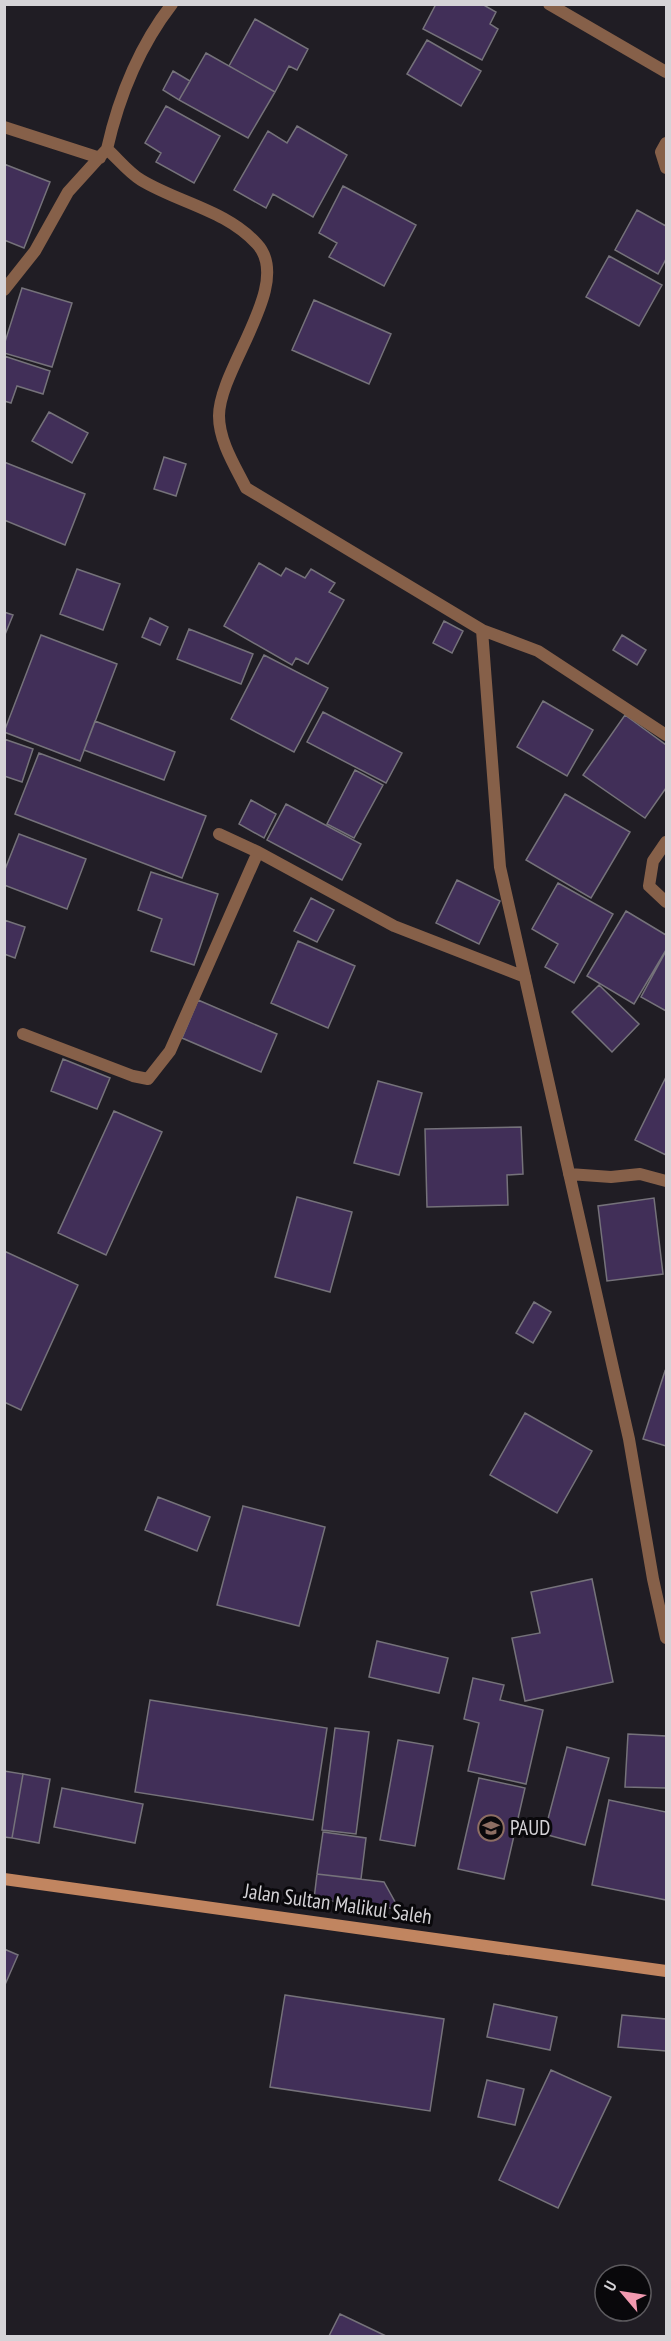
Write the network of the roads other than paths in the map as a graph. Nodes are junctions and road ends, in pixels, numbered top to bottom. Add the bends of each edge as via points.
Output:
1 (172, 4) edge
2 (549, 4) edge
3 (666, 72) edge
4 (4, 128) edge
5 (666, 143) edge
6 (104, 154) junction
7 (666, 168) edge
8 (4, 290) edge
9 (482, 630) junction
10 (666, 735) edge
11 (219, 834) dead end
12 (666, 842) edge
13 (258, 852) junction
14 (666, 902) edge
15 (525, 977) junction
16 (23, 1034) dead end
17 (569, 1174) junction
18 (666, 1181) edge
19 (666, 1638) edge
20 (4, 1879) edge
21 (666, 1971) edge

1 - 6 street via 132,68
2 - 3 street
4 - 6 street
5 - 7 street via 661,152
6 - 8 street via 68,192 36,250
6 - 9 street via 140,179 232,222 259,245 268,271 261,306 227,378 219,416 226,449 246,488
9 - 10 street via 538,651
9 - 15 street via 500,867
11 - 13 street
12 - 14 street via 653,861 649,886
13 - 15 street via 394,926
13 - 16 street via 170,1051 148,1079
15 - 17 street
17 - 18 street via 640,1174
17 - 19 street via 629,1439
20 - 21 main road, Jalan Sultan Malikul Saleh

